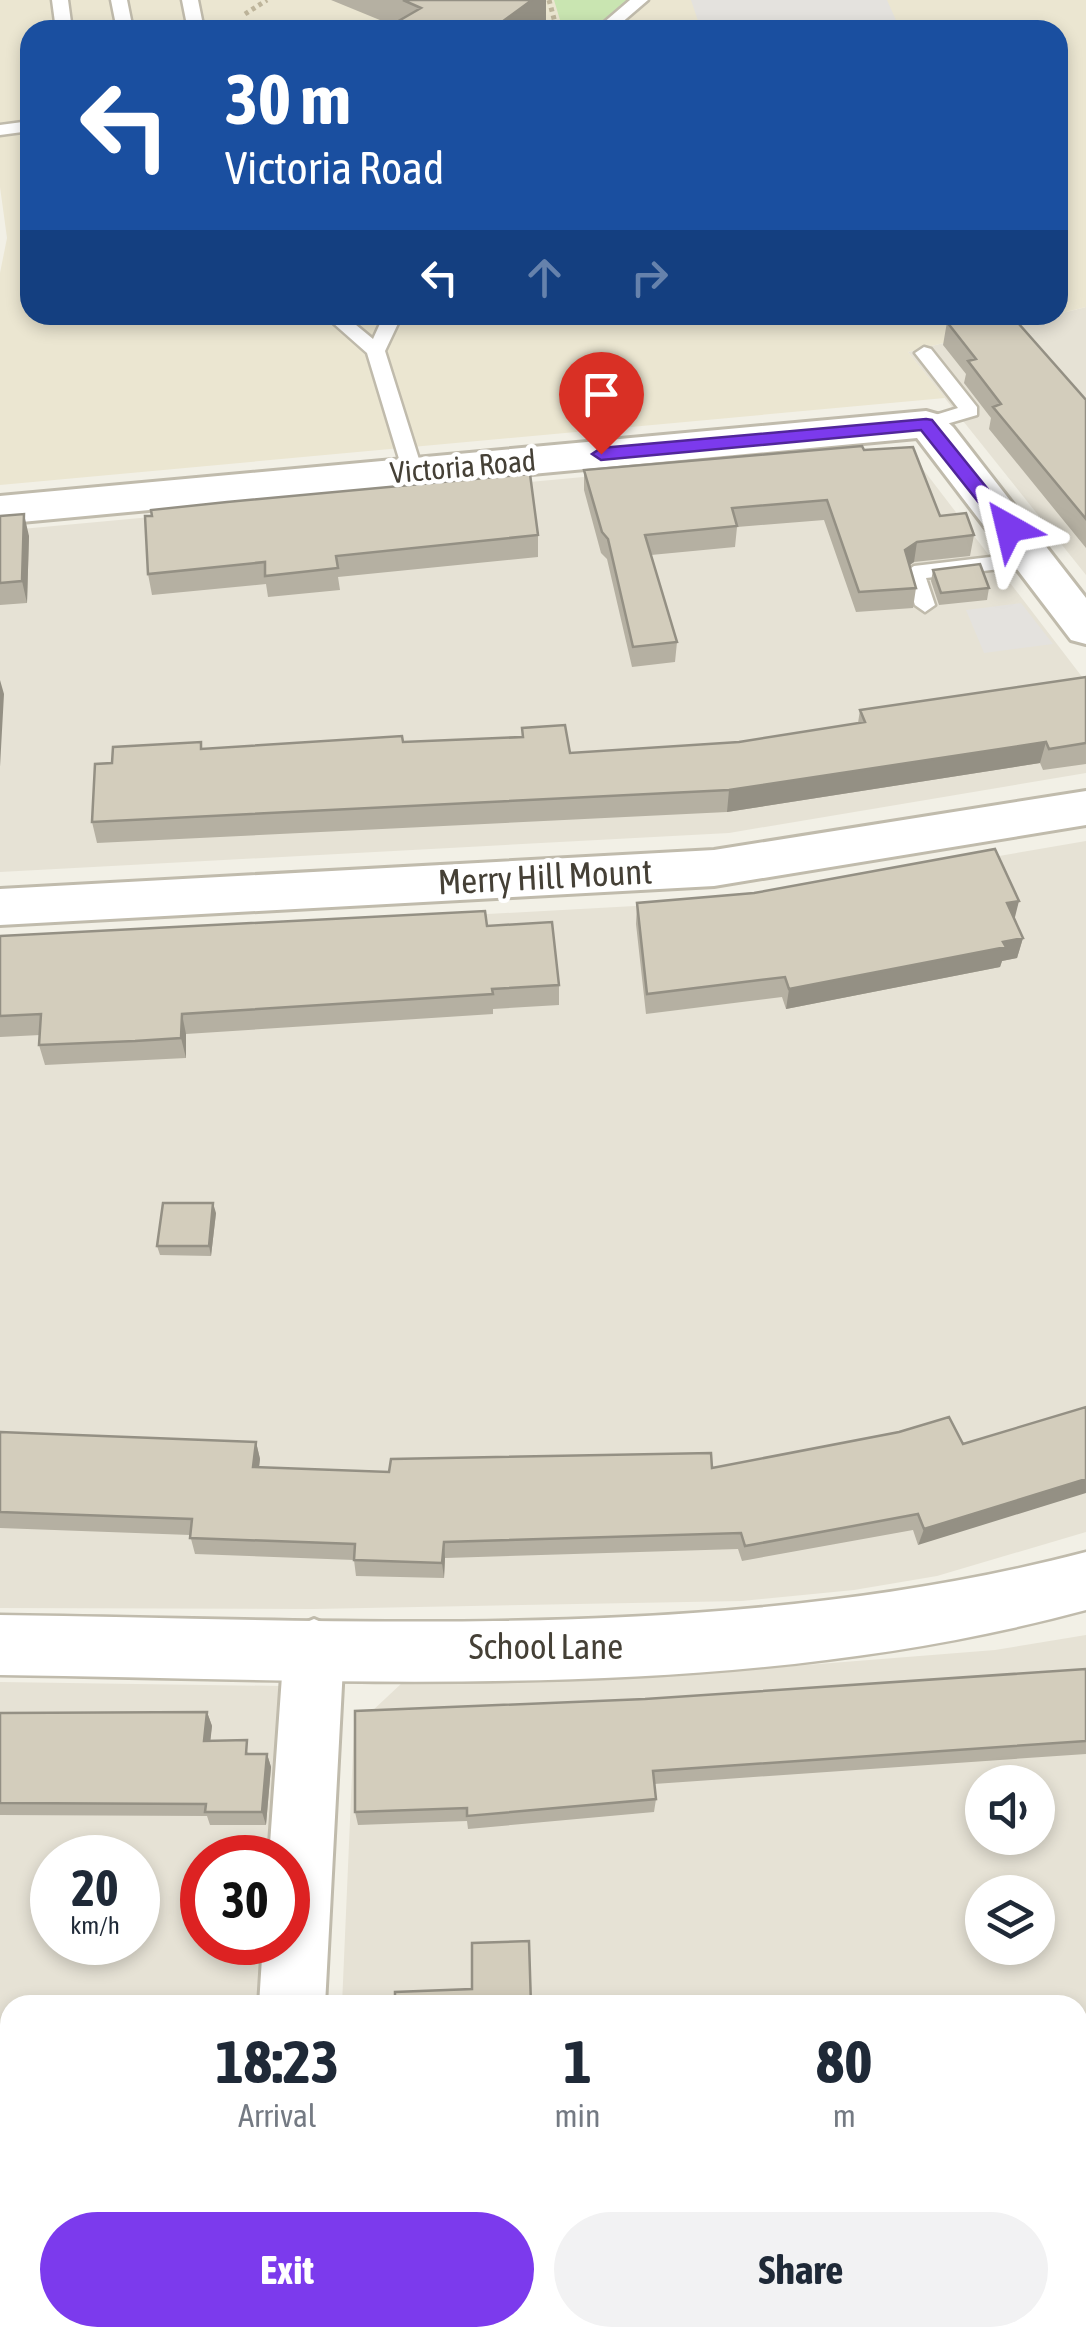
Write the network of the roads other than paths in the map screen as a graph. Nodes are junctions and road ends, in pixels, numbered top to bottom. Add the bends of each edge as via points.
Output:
1 (640, 0) edge
2 (615, 20) edge
3 (345, 325) edge
4 (388, 325) edge
5 (376, 351) junction
6 (924, 353) dead end
7 (926, 424) junction
8 (413, 472) junction
9 (0, 510) edge
10 (1033, 559) junction
11 (925, 604) dead end
12 (1086, 630) edge
13 (1086, 808) edge
14 (0, 907) edge
15 (1086, 1582) edge
16 (0, 1644) edge
17 (314, 1648) junction
18 (293, 1995) edge

1 - 2 lane
3 - 5 lane
4 - 5 lane
5 - 8 lane
6 - 7 lane via 970,411
7 - 8 street, Victoria Road
7 - 10 street
8 - 9 street, Victoria Road
10 - 11 lane via 914,573
10 - 12 street
13 - 14 street, Merry Hill Mount via 714,868
15 - 17 street, School Lane via 1029,1598 726,1640
16 - 17 street, School Lane
17 - 18 street

